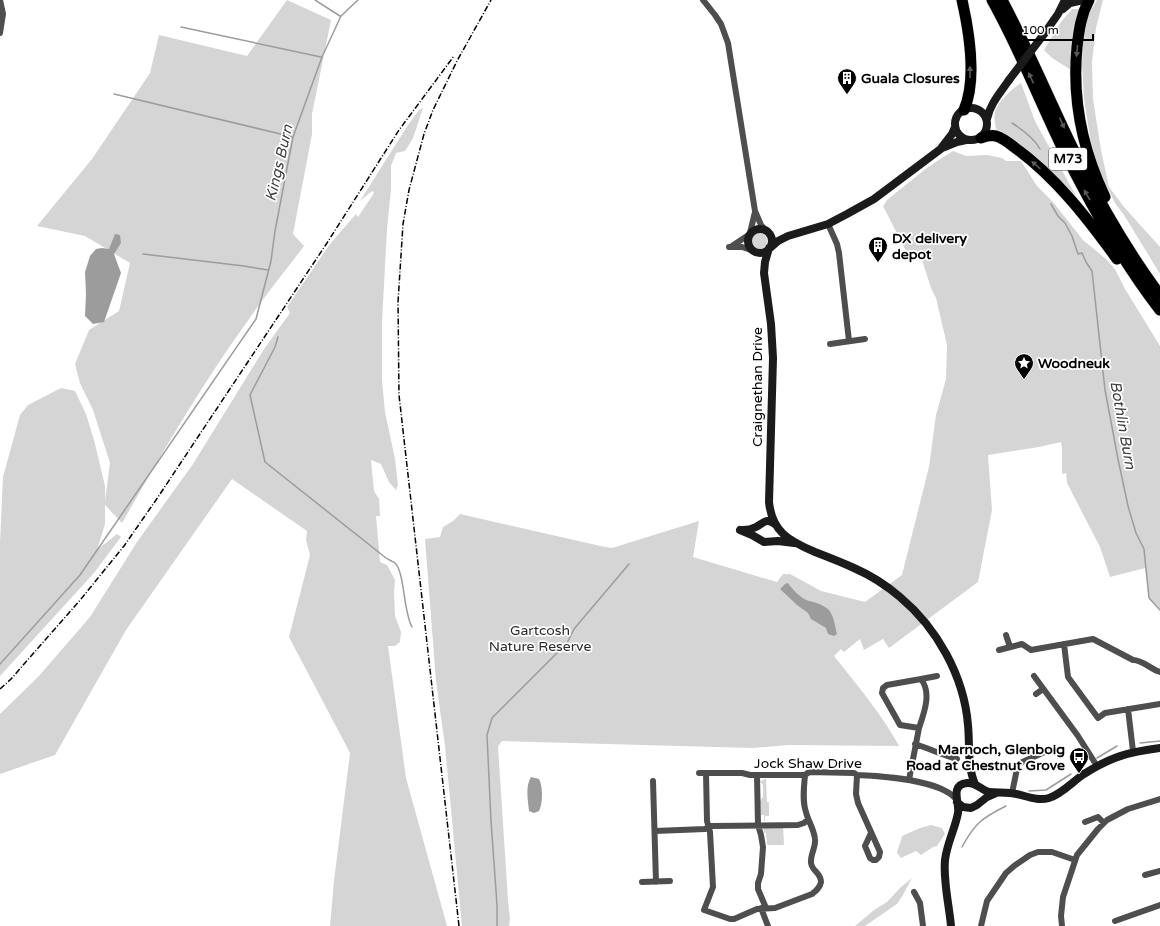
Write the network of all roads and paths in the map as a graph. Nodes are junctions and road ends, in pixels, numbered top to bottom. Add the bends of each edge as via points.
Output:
1 (0, 0) edge
2 (703, 0) edge
3 (962, 0) edge
4 (992, 0) edge
5 (1002, 0) edge
6 (1065, 0) edge
7 (1083, 0) edge
8 (1058, 14) junction
9 (0, 33) edge
10 (996, 97) junction
11 (967, 109) junction
12 (987, 119) junction
13 (955, 127) junction
14 (981, 138) junction
15 (966, 140) junction
16 (942, 148) junction
17 (755, 211) junction
18 (828, 224) junction
19 (767, 232) junction
20 (750, 234) junction
21 (788, 236) junction
22 (769, 248) junction
23 (752, 251) junction
24 (764, 273) junction
25 (1160, 288) edge
26 (1160, 295) edge
27 (1160, 312) edge
28 (865, 339) dead end
29 (849, 341) junction
30 (830, 344) dead end
31 (769, 502) junction
32 (759, 524) junction
33 (776, 526) junction
34 (758, 538) junction
35 (771, 542) junction
36 (795, 543) junction
37 (1006, 635) dead end
38 (1064, 644) junction
39 (1010, 647) junction
40 (999, 650) dead end
41 (1160, 672) edge
42 (937, 676) dead end
43 (1034, 676) dead end
44 (921, 679) junction
45 (1044, 689) junction
46 (1036, 694) dead end
47 (1160, 704) edge
48 (1128, 709) junction
49 (919, 728) junction
50 (915, 744) junction
51 (1160, 748) edge
52 (1048, 750) dead end
53 (1134, 751) junction
54 (957, 759) dead end
55 (970, 764) junction
56 (1097, 766) junction
57 (699, 773) dead end
58 (706, 773) junction
59 (757, 775) junction
60 (805, 775) junction
61 (858, 775) junction
62 (909, 780) junction
63 (653, 781) dead end
64 (961, 785) junction
65 (976, 786) junction
66 (941, 788) junction
67 (997, 793) junction
68 (1012, 793) junction
69 (1160, 799) edge
70 (957, 800) junction
71 (979, 802) junction
72 (971, 808) junction
73 (808, 819) junction
74 (1085, 822) dead end
75 (1104, 823) junction
76 (955, 824) junction
77 (758, 825) junction
78 (709, 827) junction
79 (655, 831) junction
80 (871, 833) dead end
81 (1075, 860) junction
82 (1160, 871) edge
83 (1145, 876) dead end
84 (670, 881) dead end
85 (642, 882) dead end
86 (656, 882) junction
87 (914, 892) dead end
88 (1160, 905) edge
89 (764, 908) junction
90 (1115, 921) dead end
91 (768, 926) edge
92 (923, 926) edge
93 (951, 926) edge
94 (981, 926) edge
95 (1062, 926) edge

1 - 9 street via 3,14
2 - 17 street via 721,24 728,43
11 -> 3 highway via 970,61
27 -> 4 highway, M73 via 1126,262 1081,186
5 -> 26 highway, M73 via 1095,192 1124,242
6 - 8 street
7 - 8 street via 1070,3
7 -> 25 highway via 1076,70 1077,102 1084,140 1111,208
8 - 10 street, bridge
10 - 11 street via 982,105
10 - 12 street
11 - 12 street via 979,110
11 - 13 street via 956,117
12 - 14 street via 987,129
13 - 15 street via 958,135
13 - 16 street
14 - 15 street via 974,141
27 -> 14 highway via 1079,210 1042,170 1001,138 992,135
15 - 16 street
16 - 18 street via 874,199
17 - 19 street
17 - 20 street
18 - 21 street
18 - 29 street via 839,253
19 - 20 street via 760,229
19 - 21 street
19 - 22 street via 772,241
20 - 23 street via 748,244
20 - 23 street via 731,247 742,247
21 - 22 street
22 - 23 street via 763,253
22 - 24 street, Craignethan Drive
23 - 24 street, Craignethan Drive
24 - 31 street, Craignethan Drive via 773,358
28 - 29 street
29 - 30 street
31 - 32 street, Craignethan Drive
31 - 33 street, Craignethan Drive
32 - 33 street via 767,521 773,522
32 - 34 street via 756,532
32 - 34 street via 742,530
33 - 35 street via 778,535
33 - 36 street
34 - 35 street via 764,542
35 - 36 street
36 - 55 street via 856,568 882,584 901,598 926,624 942,646 962,691 968,723
37 - 39 street
38 - 39 street via 1031,650 1022,644
38 - 41 street via 1093,639
38 - 48 street via 1068,677 1098,718
39 - 40 street
42 - 44 street
43 - 45 street
44 - 49 street via 927,696
44 - 49 street via 887,685 882,693 900,725
45 - 46 street
45 - 56 street
47 - 48 street
48 - 53 street
49 - 50 street
50 - 54 street
50 - 62 street
51 - 53 street
52 - 68 street via 1018,764
53 - 56 street
55 - 64 street
55 - 65 street
56 - 68 street via 1046,799 1034,799
57 - 58 street, Jock Shaw Drive
58 - 59 street, Jock Shaw Drive
58 - 78 street
59 - 60 street, Jock Shaw Drive
59 - 77 street
60 - 61 street, Jock Shaw Drive via 809,772
60 - 73 street via 804,806
61 - 62 street, Jock Shaw Drive
61 - 80 street via 858,803
62 - 66 street, Jock Shaw Drive
63 - 79 street
64 - 65 street via 966,783
64 - 66 street via 951,789
64 - 70 street via 956,792
65 - 67 street
65 - 71 street via 981,794
66 - 70 street
67 - 68 street
67 - 71 street
69 - 75 street via 1128,809
70 - 72 street via 963,807
70 - 76 street
71 - 72 street
72 - 76 street
73 - 77 street via 798,824
73 - 89 street via 816,845 811,863 819,874 820,886 812,894 775,908
74 - 75 street via 1098,817
75 - 81 street
76 - 93 street via 949,840 944,872
77 - 78 street
77 - 89 street via 763,847 758,889
78 - 79 street
78 - 89 street via 713,886 704,910 730,919 757,908
79 - 86 street
81 - 94 street via 1052,852 1038,852 1014,866 987,900
81 - 95 street via 1063,897
82 - 83 street
84 - 86 street
85 - 86 street
87 - 92 street via 920,903
88 - 90 street
89 - 91 street

